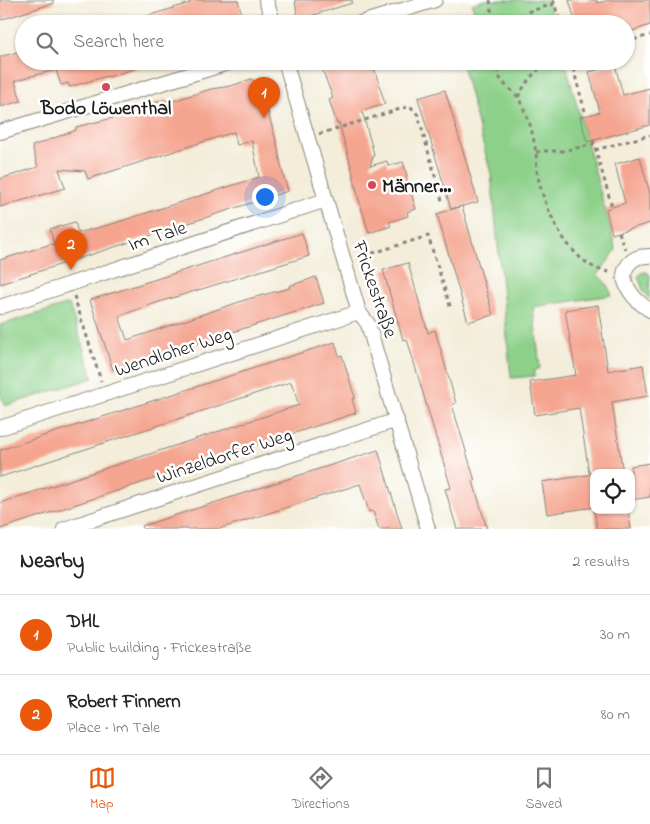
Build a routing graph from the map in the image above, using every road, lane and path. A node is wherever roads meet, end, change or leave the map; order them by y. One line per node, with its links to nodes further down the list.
1 (266, 0): 5 (street)
2 (435, 0): 6 (street)
3 (490, 0): 7 (path)
4 (554, 2): 8 (path); 9 (path)
5 (271, 15)
6 (387, 15)
7 (492, 15)
8 (523, 15)
9 (558, 15)
10 (650, 35): 11 (path)
11 (635, 39)
12 (206, 70): 19 (street)
13 (289, 70): 21 (street, Frickestraße)
14 (498, 70): 17 (path)
15 (538, 70): 17 (path)
16 (573, 70): 18 (path)
17 (518, 97): 23 (path)
18 (586, 116)
19 (0, 132)
20 (650, 135): 22 (path)
21 (308, 138): 24 (street, Frickestraße); 25 (path)
22 (596, 150): 23 (path); 26 (path)
23 (536, 152): 31 (path)
24 (326, 200): 30 (street, Frickestraße); 32 (street, Im Tale)
25 (443, 204)
26 (612, 207)
27 (619, 232): 28 (path)
28 (622, 242)
29 (650, 256): 31 (street)
30 (344, 262): 34 (path); 36 (street, Frickestraße)
31 (624, 273): 35 (street)
32 (70, 285): 33 (street, Im Tale); 37 (path)
33 (0, 307)
34 (451, 309)
35 (650, 310)
36 (359, 312): 37 (street, Wendloher Weg); 38 (street, Frickestraße)
37 (105, 393): 39 (street, Wendloher Weg)
38 (397, 420): 40 (street, Winzeldorfer Weg); 41 (street, Frickestraße)
39 (0, 428)
40 (64, 529)
41 (428, 529)

